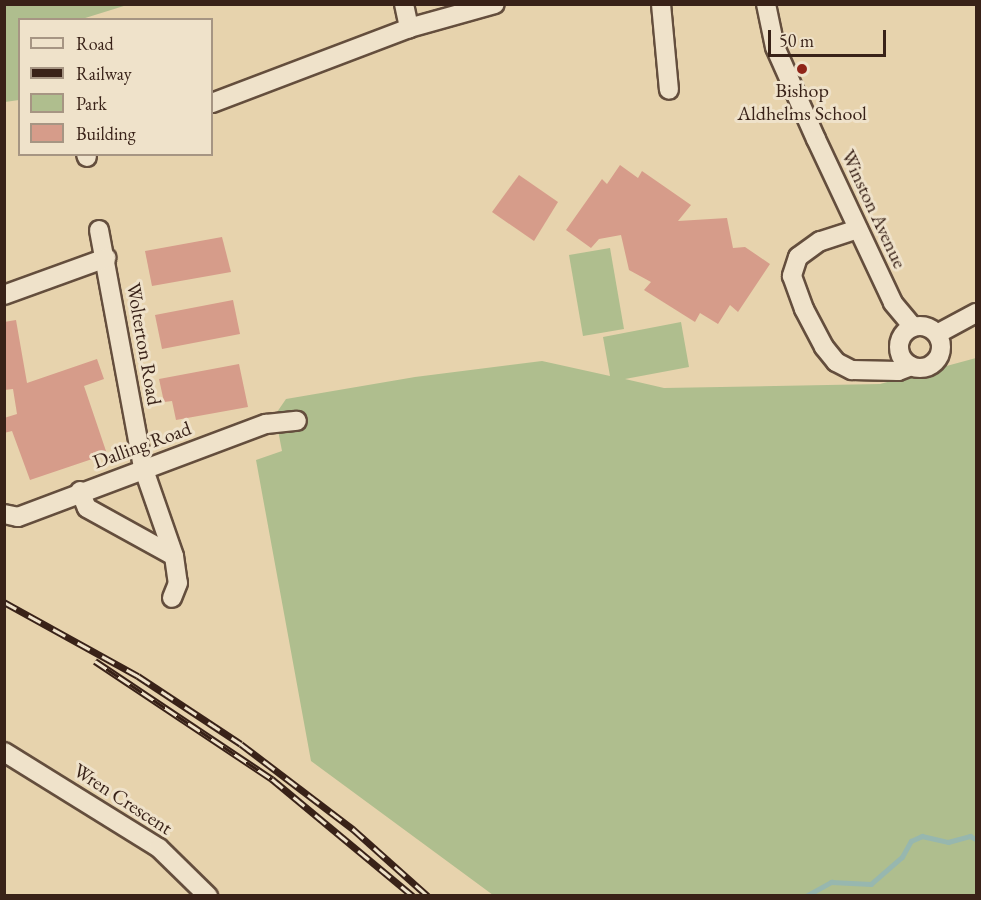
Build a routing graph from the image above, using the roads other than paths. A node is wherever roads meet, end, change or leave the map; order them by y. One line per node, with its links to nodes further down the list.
1 (404, 4): 5 (street)
2 (495, 4): 5 (street)
3 (661, 4): 6 (street)
4 (765, 4): 8 (street, Winston Avenue)
5 (408, 28): 7 (street)
6 (669, 90)
7 (213, 103)
8 (858, 229): 13 (street, Winston Avenue); 17 (street)
9 (99, 230): 10 (street, Wolterton Road)
10 (106, 258): 11 (street); 19 (street, Wolterton Road)
11 (4, 295)
12 (976, 313): 14 (street)
13 (913, 327): 14 (street); 15 (street)
14 (937, 334): 16 (street)
15 (899, 351): 16 (street); 17 (street)
16 (911, 366): 17 (street)
17 (885, 370)
18 (297, 421): 19 (street, Dalling Road)
19 (143, 467): 20 (street, Dalling Road); 22 (street, Wolterton Road)
20 (80, 491): 21 (street, Dalling Road); 22 (street)
21 (4, 514)
22 (174, 556): 23 (street, Wolterton Road)
23 (172, 598)
24 (4, 752): 25 (street, Wren Crescent)
25 (208, 896)

